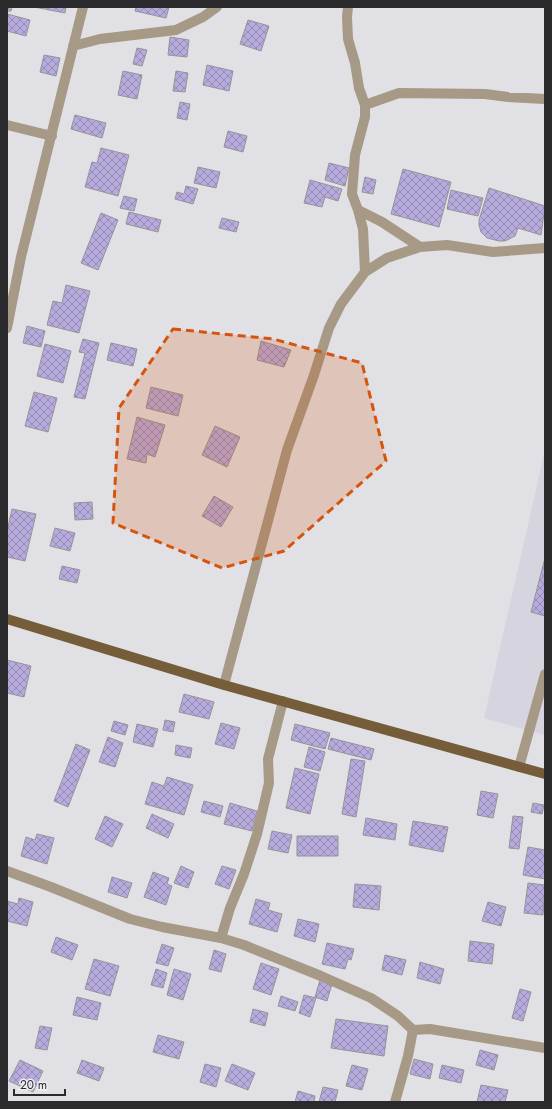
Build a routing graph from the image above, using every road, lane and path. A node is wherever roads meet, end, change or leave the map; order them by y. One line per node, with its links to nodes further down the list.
1 (82, 7): 4 (street)
2 (217, 7): 4 (street)
3 (348, 7): 6 (street)
4 (73, 46): 8 (street)
5 (545, 99): 6 (street)
6 (365, 105): 9 (street)
7 (7, 125): 8 (street)
8 (52, 136): 13 (street)
9 (358, 210): 10 (street); 12 (street)
10 (420, 247): 11 (street); 12 (street)
11 (545, 248)
12 (365, 272): 16 (street)
13 (7, 328)
14 (7, 619): 16 (main road)
15 (545, 674): 18 (street)
16 (224, 685): 17 (main road)
17 (284, 701): 18 (main road); 21 (street)
18 (519, 767): 19 (main road)
19 (545, 774)
20 (7, 871): 21 (street)
21 (221, 938): 22 (street)
22 (413, 1030): 23 (street); 24 (street)
23 (545, 1048)
24 (394, 1102)

